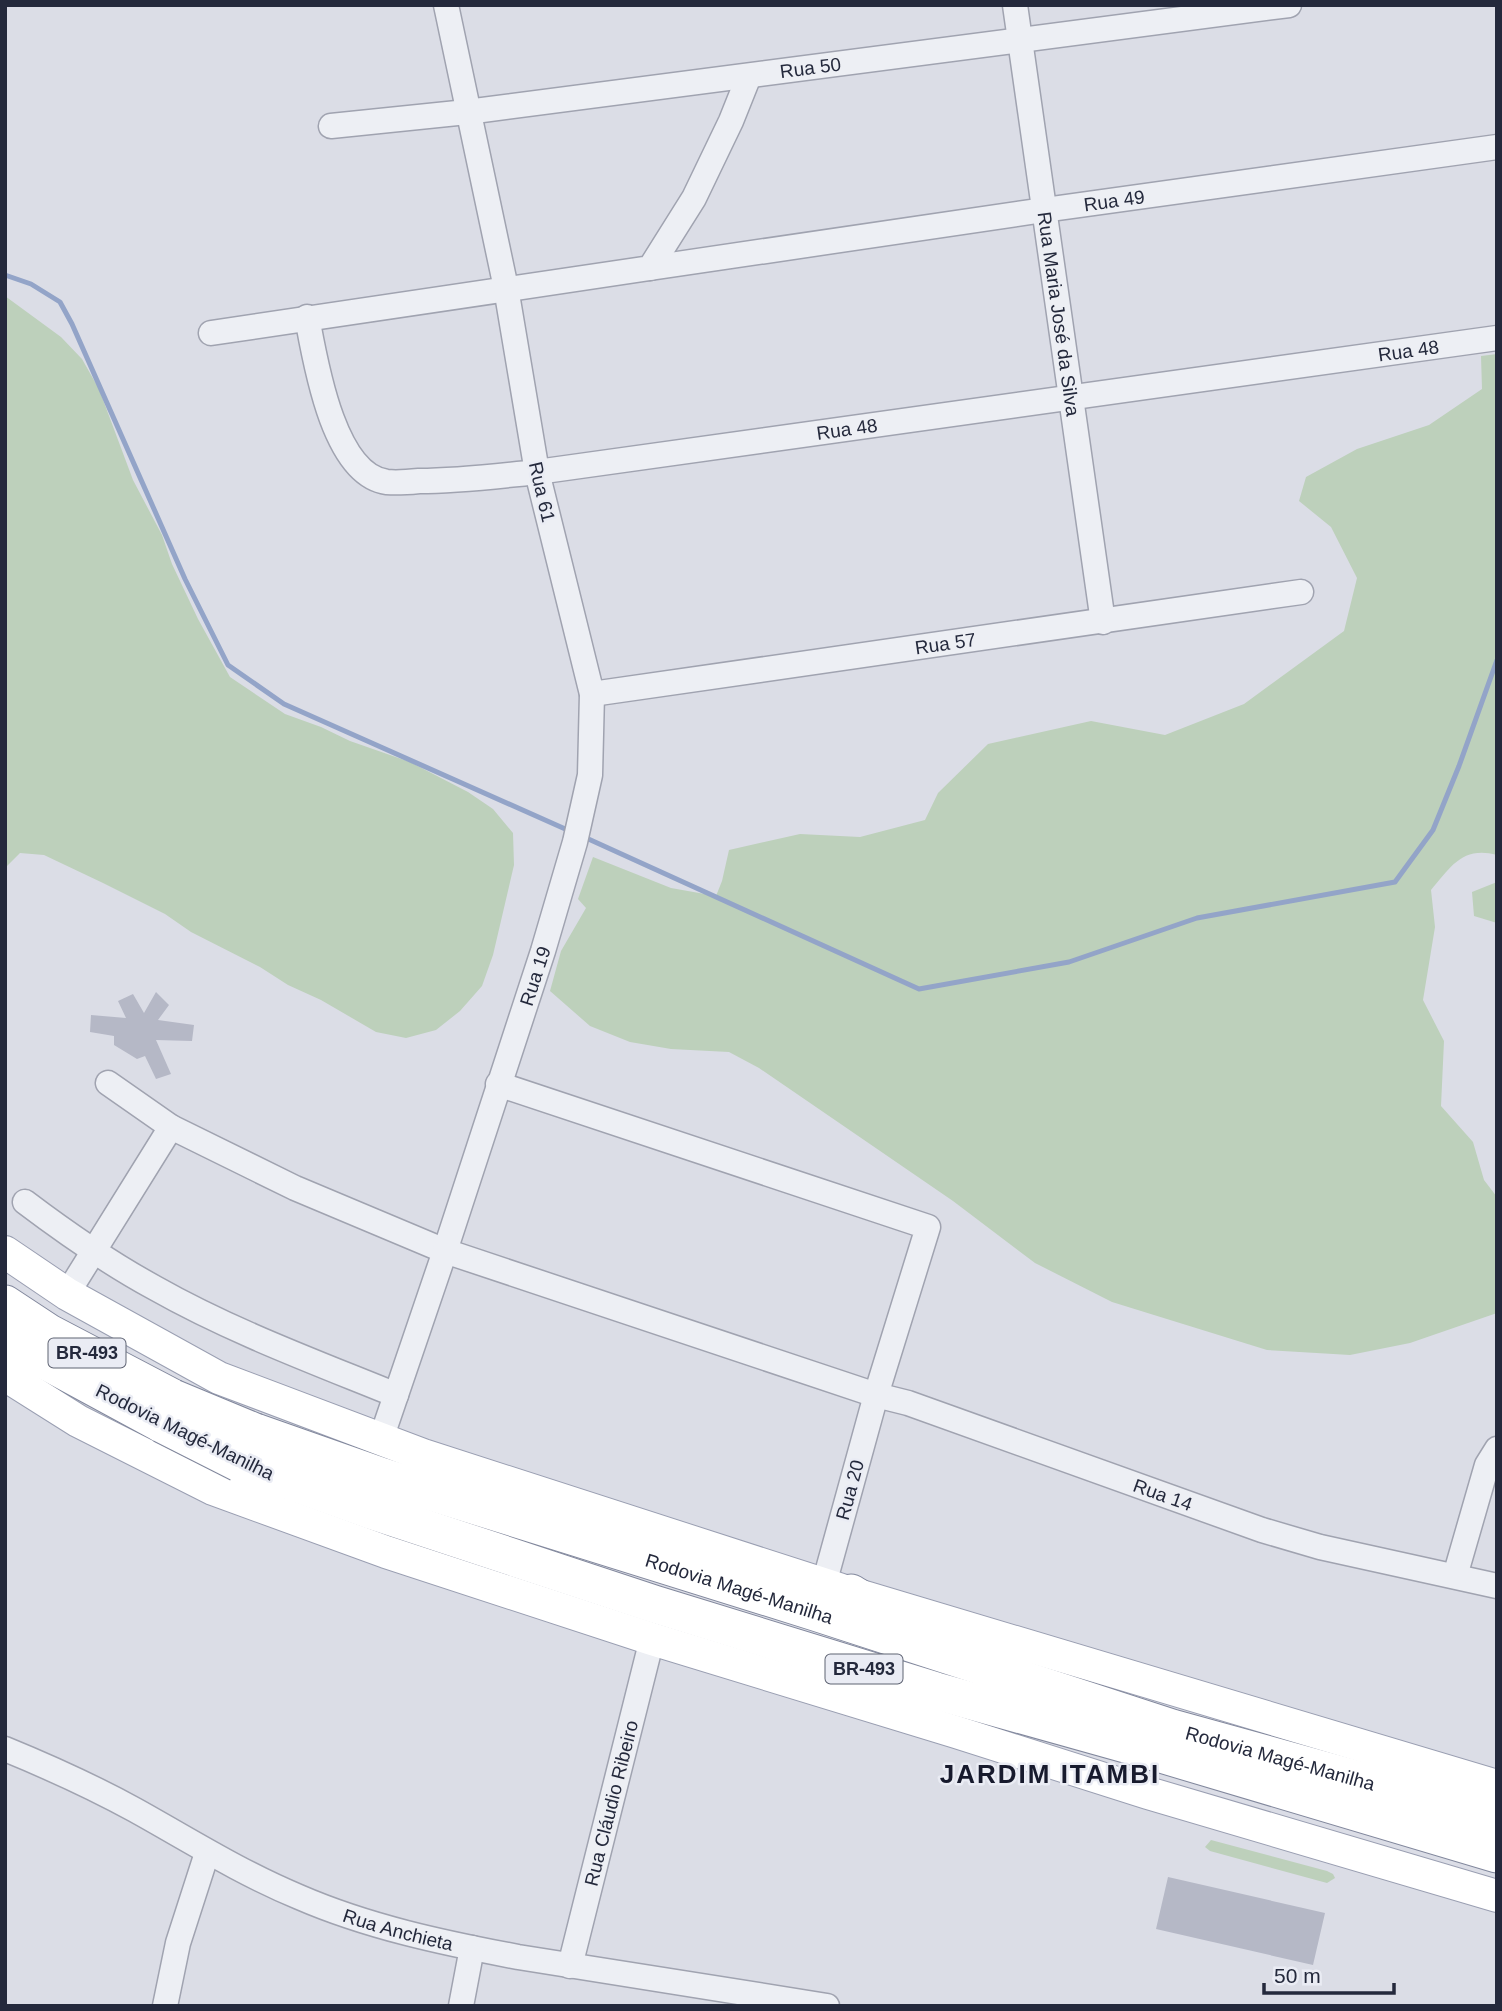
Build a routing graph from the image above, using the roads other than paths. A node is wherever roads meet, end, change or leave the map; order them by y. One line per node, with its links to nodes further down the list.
1 (446, 5): 6 (street, Rua 61)
2 (1014, 5): 4 (street, Rua Maria José da Silva)
3 (1290, 5): 4 (street, Rua 50)
4 (1020, 41): 5 (street, Rua 50); 9 (street, Rua Maria José da Silva)
5 (749, 76): 6 (street, Rua 50); 10 (street)
6 (467, 112): 7 (street, Rua 50); 11 (street, Rua 61)
7 (331, 126)
8 (1497, 147): 9 (street, Rua 49)
9 (1044, 210): 10 (street, Rua 49); 15 (street, Rua Maria José da Silva)
10 (650, 268): 11 (street)
11 (506, 288): 12 (street); 16 (street, Rua 61)
12 (307, 317): 13 (street); 16 (street, Rua 48)
13 (211, 333)
14 (1497, 338): 15 (street, Rua 48)
15 (1070, 396): 16 (street, Rua 48); 18 (street, Rua Maria José da Silva)
16 (537, 472): 19 (street, Rua 61)
17 (1301, 593): 18 (street, Rua 57)
18 (1103, 622): 19 (street, Rua 57)
19 (592, 694): 21 (street, Rua 19)
20 (108, 1083): 22 (street)
21 (498, 1084): 25 (street, Rua 19); 34 (street, Rua 20)
22 (171, 1127): 24 (street); 25 (street)
23 (25, 1202): 24 (street)
24 (93, 1250): 27 (street); 33 (street)
25 (445, 1251): 33 (street, Rua 19); 34 (street)
26 (5, 1252): 27 (main road)
27 (67, 1294): 30 (main road)
28 (5, 1304): 35 (highway, Rodovia Magé-Manilha / BR-493)
29 (5, 1339): 35 (highway, Rodovia Magé-Manilha / BR-493)
30 (219, 1378): 32 (main road); 39 (main road)
31 (9, 1384): 39 (main road, BR-493)
32 (256, 1393): 36 (main road); 40 (main road)
33 (396, 1395): 36 (street, Rua 19)
34 (876, 1395): 41 (street, Rua 14); 43 (street, Rua 20)
35 (167, 1411): 37 (highway, Rodovia Magé-Manilha / BR-493, bridge)
36 (381, 1439): 43 (main road)
37 (247, 1447): 45 (highway, Rodovia Magé-Manilha / BR-493); 50 (highway, Rodovia Magé-Manilha / BR-493)
38 (1497, 1449): 41 (street)
39 (178, 1472): 40 (main road, BR-493)
40 (214, 1489): 44 (main road, BR-493)
41 (1455, 1576): 42 (street, Rua 14)
42 (1497, 1586)
43 (837, 1589): 45 (highway); 47 (main road)
44 (652, 1639): 51 (main road, BR-493); 53 (street, Rua Cláudio Ribeiro)
45 (965, 1661): 48 (highway, Rodovia Magé-Manilha / BR-493)
46 (5, 1749): 49 (street, Rua Anchieta)
47 (1497, 1786)
48 (1497, 1821)
49 (207, 1853): 52 (street, Rua Anchieta); 54 (street)
50 (1497, 1854)
51 (1497, 1896)
52 (472, 1948): 53 (street, Rua Anchieta); 55 (street)
53 (570, 1966): 56 (street, Rua Anchieta)
54 (165, 2006)
55 (461, 2006)
56 (827, 2006)

